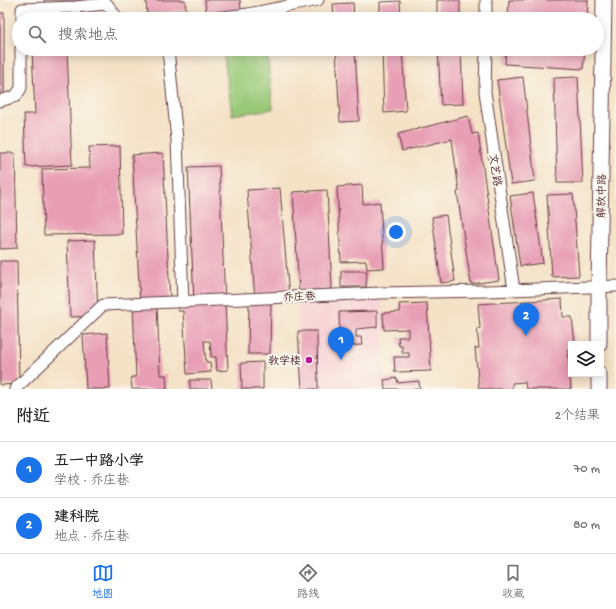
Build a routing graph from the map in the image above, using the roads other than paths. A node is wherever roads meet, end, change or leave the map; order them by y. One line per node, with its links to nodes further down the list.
1 (318, 0): 6 (street)
2 (486, 0): 7 (street)
3 (604, 0): 8 (main road, 解放中路)
4 (22, 12): 5 (street)
5 (113, 12)
6 (258, 12)
7 (486, 12)
8 (604, 12)
9 (21, 56): 13 (street)
10 (169, 56): 17 (street)
11 (486, 56): 16 (street, 文艺路)
12 (603, 56): 14 (main road, 解放中路)
13 (0, 101)
14 (599, 286): 15 (street, 乔庄巷); 16 (street, 乔庄巷); 18 (main road, 解放中路)
15 (616, 286)
16 (514, 290): 17 (street, 乔庄巷)
17 (183, 302): 20 (street, 乔庄巷)
18 (599, 341)
19 (599, 377): 21 (main road)
20 (15, 389)
21 (599, 389)

